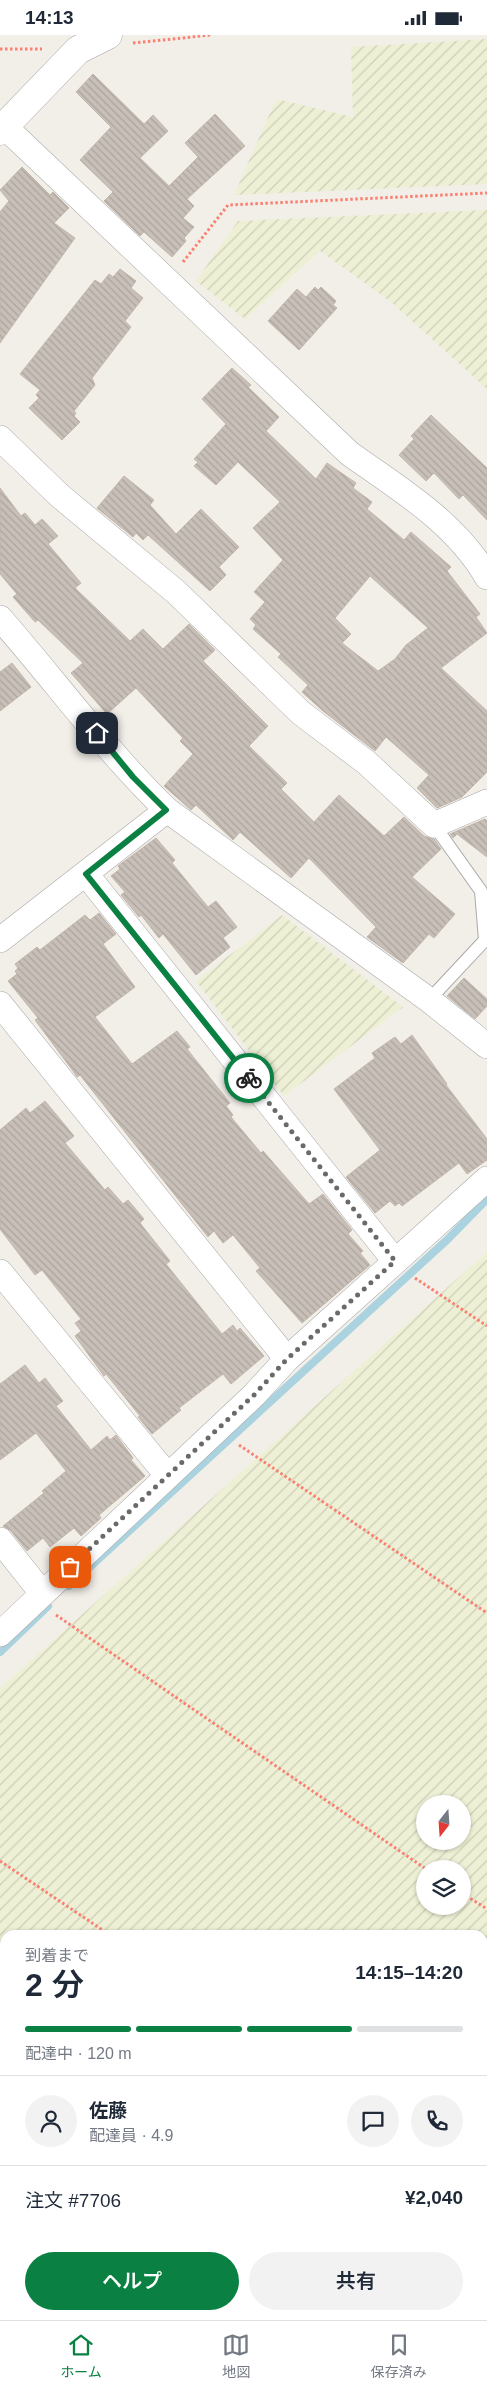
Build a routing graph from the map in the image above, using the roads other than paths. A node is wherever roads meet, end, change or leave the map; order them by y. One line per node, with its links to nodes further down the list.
1 (108, 35): 2 (street)
2 (3, 129): 4 (street)
3 (0, 438): 8 (street)
4 (487, 577)
5 (0, 618): 7 (street)
6 (487, 802): 8 (street)
7 (166, 810): 9 (street); 11 (street)
8 (434, 825): 11 (lane)
9 (86, 874): 10 (street); 15 (street)
10 (0, 941)
11 (429, 1000): 13 (street)
12 (0, 1004): 17 (street)
13 (487, 1046)
14 (487, 1179): 15 (street)
15 (394, 1262): 17 (street)
16 (0, 1272): 18 (street)
17 (287, 1359): 18 (street)
18 (167, 1475): 20 (street)
19 (0, 1540): 20 (street)
20 (42, 1593): 21 (street)
21 (0, 1634)

